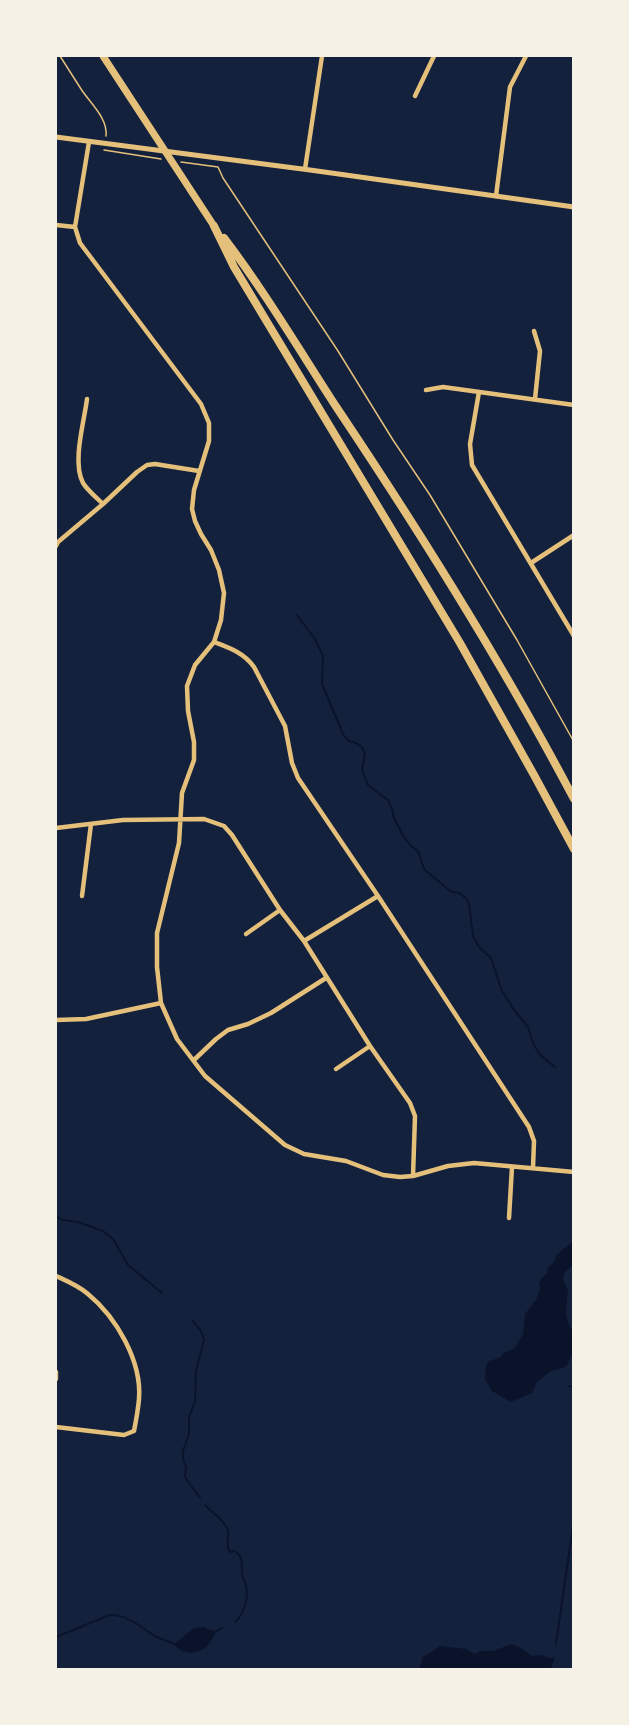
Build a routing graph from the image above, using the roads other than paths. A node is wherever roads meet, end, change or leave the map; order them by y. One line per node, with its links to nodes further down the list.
1 (103, 56): 12 (main road)
2 (322, 56): 8 (street)
3 (434, 56): 5 (street)
4 (526, 56): 9 (street)
5 (415, 96)
6 (56, 137): 7 (street)
7 (89, 142): 8 (street); 13 (street)
8 (305, 169): 9 (street)
9 (496, 196): 10 (street)
10 (573, 207)
11 (56, 225): 13 (street)
12 (214, 226): 27 (highway); 31 (highway)
13 (75, 227): 20 (street)
14 (534, 331): 18 (street)
15 (426, 390): 16 (street)
16 (479, 392): 18 (street); 24 (street)
17 (87, 399): 21 (street)
18 (535, 399): 19 (street)
19 (573, 405)
20 (199, 471): 21 (street); 26 (street)
21 (103, 504): 23 (street)
22 (573, 535): 24 (street)
23 (56, 546)
24 (531, 563): 25 (street)
25 (573, 636)
26 (214, 642): 28 (street); 33 (street)
27 (573, 800)
28 (182, 818): 29 (street); 34 (street); 38 (street)
29 (90, 824): 30 (street); 32 (street)
30 (56, 828)
31 (573, 849)
32 (82, 896)
33 (378, 896): 36 (street); 44 (street)
34 (280, 910): 35 (street); 36 (street)
35 (246, 934)
36 (303, 941): 37 (street)
37 (326, 978): 40 (street); 41 (street)
38 (161, 1003): 39 (street); 41 (street)
39 (56, 1020)
40 (370, 1046): 42 (street); 46 (street)
41 (194, 1060): 46 (street)
42 (336, 1069)
43 (512, 1167): 44 (street); 46 (street); 47 (street)
44 (532, 1168): 45 (street)
45 (573, 1172)
46 (413, 1176)
47 (509, 1218)
48 (56, 1275): 51 (street)
49 (56, 1372): 50 (street)
50 (56, 1378)
51 (56, 1427)

